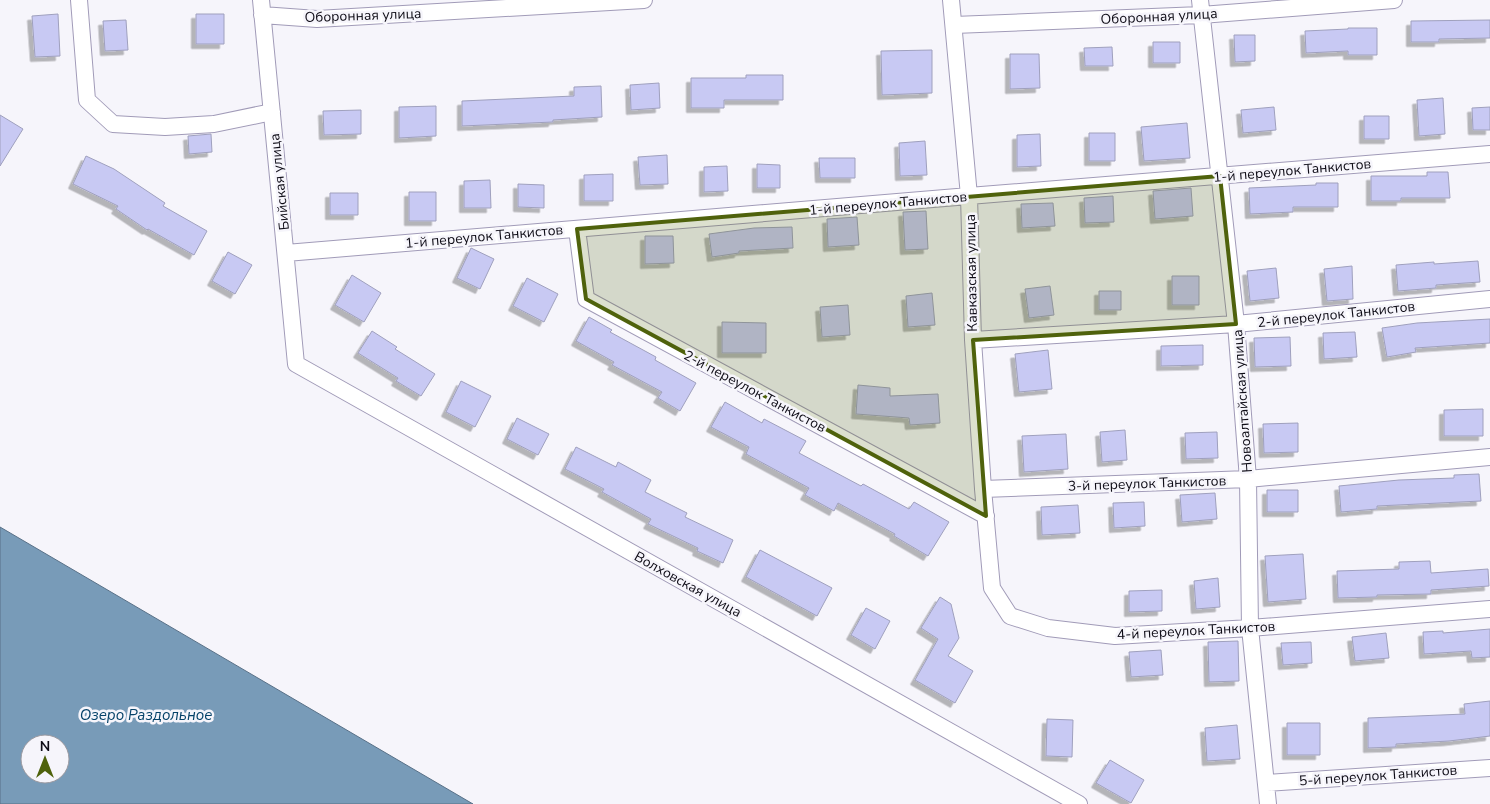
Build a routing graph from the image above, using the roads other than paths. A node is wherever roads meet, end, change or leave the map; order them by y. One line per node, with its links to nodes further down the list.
1 (79, 0): 8 (street)
2 (644, 0): 5 (street, Оборонная улица)
3 (951, 0): 7 (street, Кавказская улица)
4 (1394, 0): 6 (street, Оборонная улица)
5 (262, 7): 8 (street, Бийская улица)
6 (1201, 7): 7 (street, Оборонная улица); 10 (street, Новоалтайская улица)
7 (954, 25): 11 (street, Кавказская улица)
8 (272, 112): 13 (street, Бийская улица)
9 (1490, 154): 10 (street, 1-й переулок Танкистов)
10 (1220, 176): 11 (street, 1-й переулок Танкистов); 15 (street, Новоалтайская улица)
11 (969, 196): 12 (street, 1-й переулок Танкистов); 16 (street, Кавказская улица)
12 (576, 229): 13 (street, 1-й переулок Танкистов); 21 (street, 2-й переулок Танкистов)
13 (286, 253): 17 (street, Бийская улица)
14 (1490, 299): 15 (street, 2-й переулок Танкистов)
15 (1236, 324): 16 (street, 2-й переулок Танкистов); 19 (street, Новоалтайская улица)
16 (973, 340): 20 (street, Кавказская улица)
17 (296, 364): 26 (street, Волховская улица)
18 (1490, 457): 19 (street, 3-й переулок Танкистов)
19 (1248, 479): 20 (street, 3-й переулок Танкистов); 23 (street, Новоалтайская улица)
20 (983, 489): 21 (street, Кавказская улица)
21 (986, 516): 23 (street, 4-й переулок Танкистов)
22 (1490, 609): 23 (street, 4-й переулок Танкистов)
23 (1250, 628): 25 (street, Новоалтайская улица)
24 (1490, 768): 25 (street, 5-й переулок Танкистов)
25 (1267, 783): 27 (street, Новоалтайская улица)
26 (1079, 804)
27 (1268, 804)

